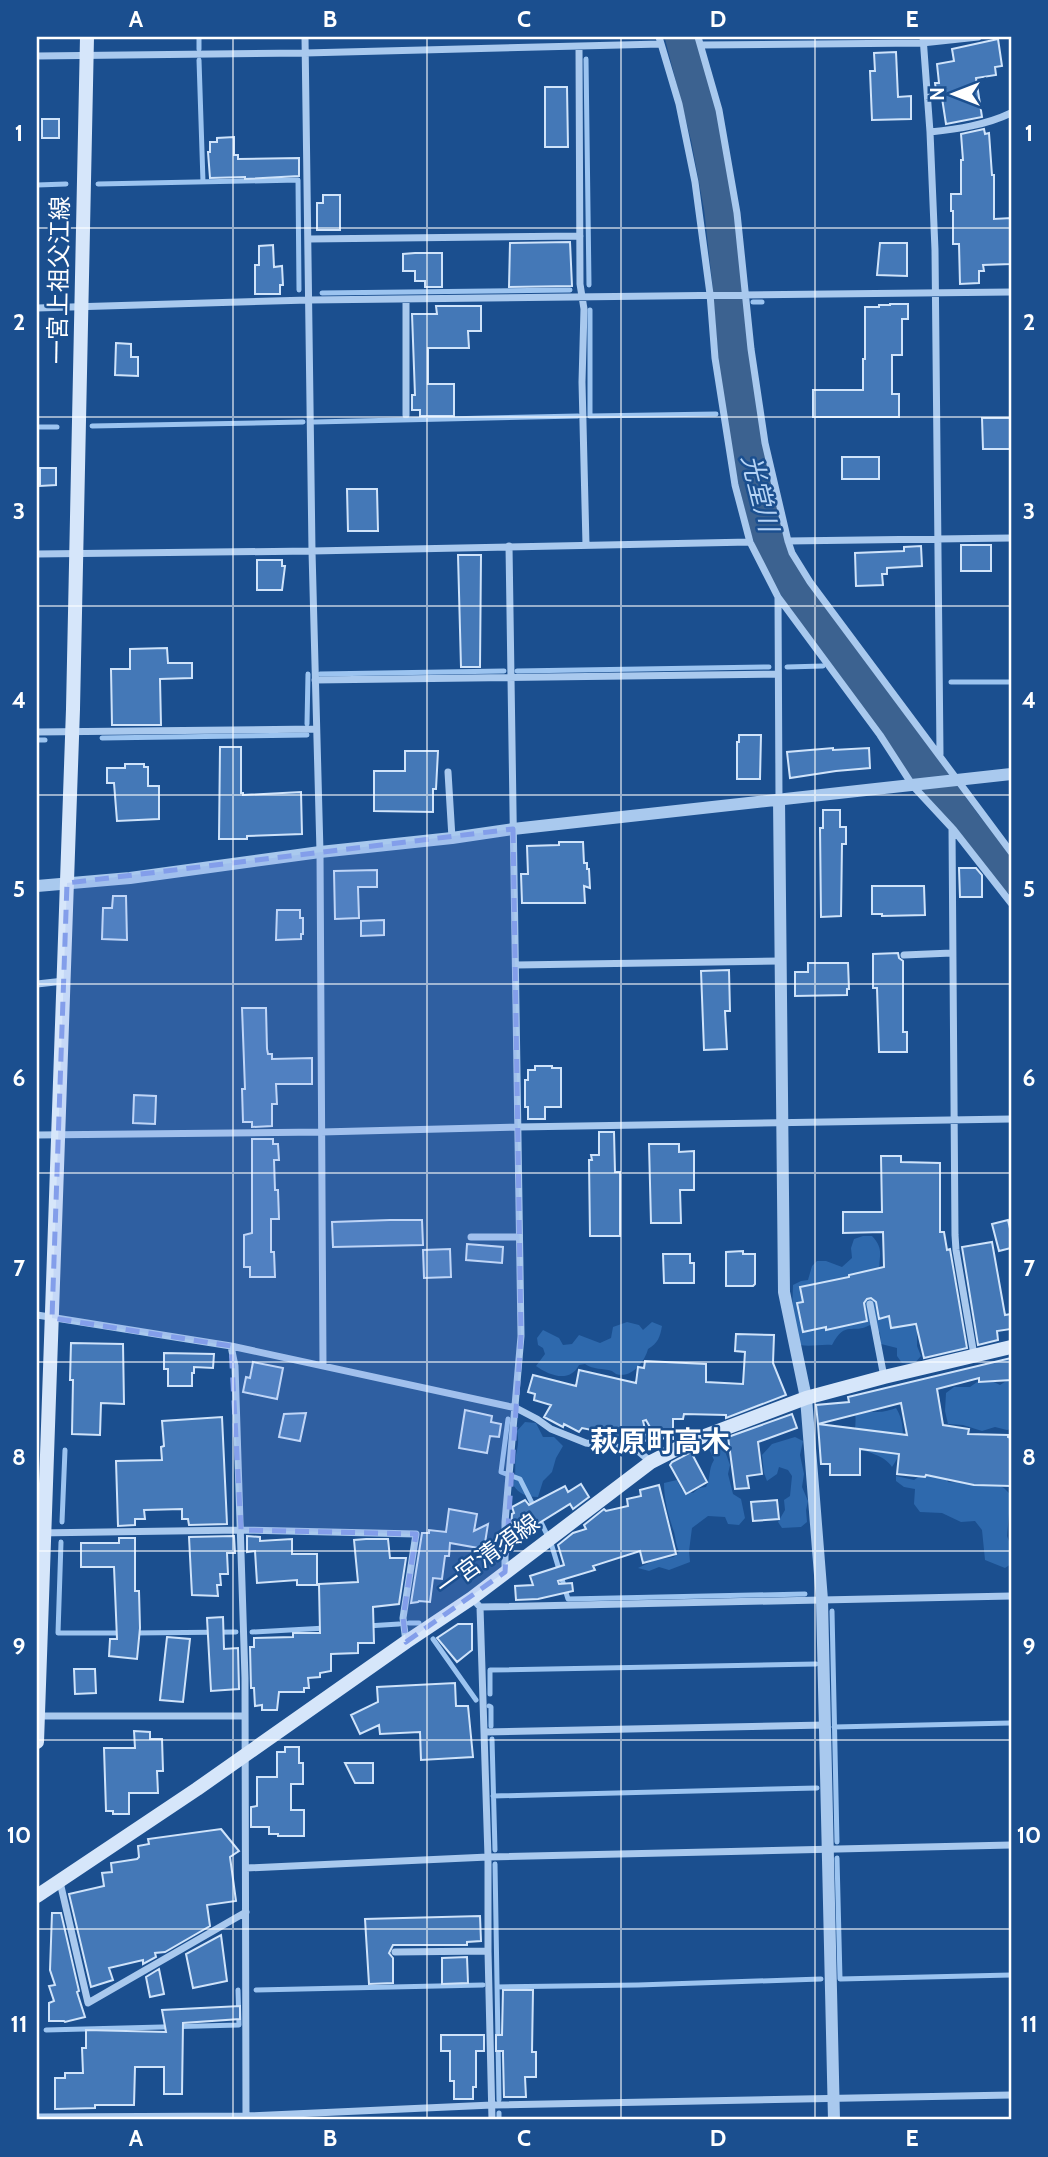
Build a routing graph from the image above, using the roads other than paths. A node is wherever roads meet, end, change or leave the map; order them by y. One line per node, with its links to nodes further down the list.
1 (88, 37): 11 (main road, 一宮上祖父江線)
2 (305, 37): 9 (street)
3 (698, 37): 7 (street)
4 (978, 37): 5 (street)
5 (923, 40): 7 (street); 13 (street)
6 (660, 41): 8 (street); 18 (street)
7 (701, 45): 19 (street)
8 (579, 47): 9 (street); 14 (street)
9 (305, 53): 11 (street); 15 (street)
10 (37, 56): 11 (street)
11 (87, 56): 23 (main road, 一宮上祖父江線)
12 (1011, 113): 13 (street)
13 (930, 132): 17 (street)
14 (580, 236): 15 (street); 20 (street)
15 (309, 239): 21 (street)
16 (1011, 292): 17 (street)
17 (935, 293): 19 (street); 26 (street)
18 (712, 295): 19 (street); 20 (street); 29 (street)
19 (745, 295): 28 (street)
20 (583, 297): 22 (street); 30 (street)
21 (309, 300): 22 (street); 23 (street); 32 (street)
22 (406, 300): 25 (street)
23 (82, 307): 24 (street); 33 (main road, 一宮上祖父江線)
24 (37, 308)
25 (406, 415)
26 (938, 538): 27 (street); 28 (street); 42 (street)
27 (1011, 538)
28 (788, 541): 42 (street)
29 (750, 542): 30 (street); 35 (street)
30 (586, 545): 31 (street)
31 (509, 546): 32 (street); 37 (street)
32 (312, 551): 33 (street); 38 (street)
33 (76, 553): 34 (street); 41 (main road, 一宮上祖父江線)
34 (37, 554)
35 (778, 597): 36 (street); 46 (street)
36 (778, 674): 37 (street); 47 (street)
37 (511, 677): 38 (street); 49 (street)
38 (315, 680): 39 (street)
39 (316, 729): 41 (street); 51 (street)
40 (37, 732): 41 (street)
41 (72, 732): 53 (main road, 一宮上祖父江線)
42 (940, 754): 45 (street)
43 (448, 772): 50 (street)
44 (1011, 774): 45 (street)
45 (955, 780): 46 (street); 52 (street)
46 (916, 785): 47 (street); 48 (street)
47 (779, 799): 49 (street); 58 (street)
48 (952, 828): 55 (street); 56 (street)
49 (513, 829): 50 (street); 59 (street)
50 (452, 838): 51 (street)
51 (320, 852): 53 (street); 66 (street)
52 (1011, 852)
53 (67, 883): 54 (street); 60 (main road, 一宮上祖父江線)
54 (37, 886)
55 (1011, 903)
56 (952, 953): 57 (street); 63 (street)
57 (904, 955)
58 (780, 961): 59 (street); 64 (street)
59 (516, 965): 65 (street)
60 (64, 981): 61 (street); 67 (main road, 一宮上祖父江線)
61 (37, 984)
62 (1011, 1119): 63 (street)
63 (955, 1120): 64 (street); 76 (street)
64 (784, 1122): 65 (street); 79 (street)
65 (518, 1127): 66 (street); 70 (street)
66 (321, 1132): 67 (street); 77 (street)
67 (58, 1134): 68 (street); 73 (main road, 一宮上祖父江線)
68 (37, 1135)
69 (471, 1237): 70 (street)
70 (519, 1237): 80 (street)
71 (870, 1304): 78 (street)
72 (37, 1315): 73 (street)
73 (52, 1318): 74 (street); 83 (main road, 一宮上祖父江線)
74 (231, 1346): 77 (street); 82 (street)
75 (1011, 1348): 76 (main road, 一宮清須線)
76 (975, 1356): 78 (main road, 一宮清須線)
77 (323, 1365): 80 (street)
78 (884, 1377): 79 (main road, 一宮清須線)
79 (806, 1398): 81 (main road, 一宮清須線); 86 (street)
80 (516, 1408): 81 (street); 84 (street)
81 (651, 1462): 84 (main road, 一宮清須線)
82 (241, 1530): 83 (street); 88 (street); 90 (street)
83 (41, 1533): 89 (main road, 一宮上祖父江線)
84 (505, 1572): 87 (main road, 一宮清須線)
85 (1011, 1596): 86 (street)
86 (822, 1600): 87 (street); 91 (street)
87 (476, 1603): 88 (main road, 一宮清須線); 92 (street)
88 (405, 1642): 94 (main road, 一宮清須線)
89 (37, 1716): 90 (street); 93 (main road, 一宮上祖父江線)
90 (245, 1716): 94 (street)
91 (826, 1725): 92 (street); 96 (street)
92 (485, 1732): 97 (street)
93 (37, 1742)
94 (245, 1755): 98 (street); 99 (main road, 一宮清須線)
95 (1011, 1845): 96 (street)
96 (828, 1849): 97 (street); 105 (street)
97 (488, 1857): 98 (street); 102 (street)
98 (246, 1868): 101 (street)
99 (60, 1881): 100 (main road, 一宮清須線); 101 (street)
100 (37, 1896)
101 (246, 1912): 108 (street)
102 (488, 1951): 103 (street); 106 (street)
103 (395, 1952)
104 (1011, 2095): 105 (street)
105 (834, 2100): 106 (street); 110 (street)
106 (492, 2105): 108 (street); 109 (street)
107 (37, 2117): 108 (street)
108 (246, 2118)
109 (492, 2120)
110 (834, 2120)

